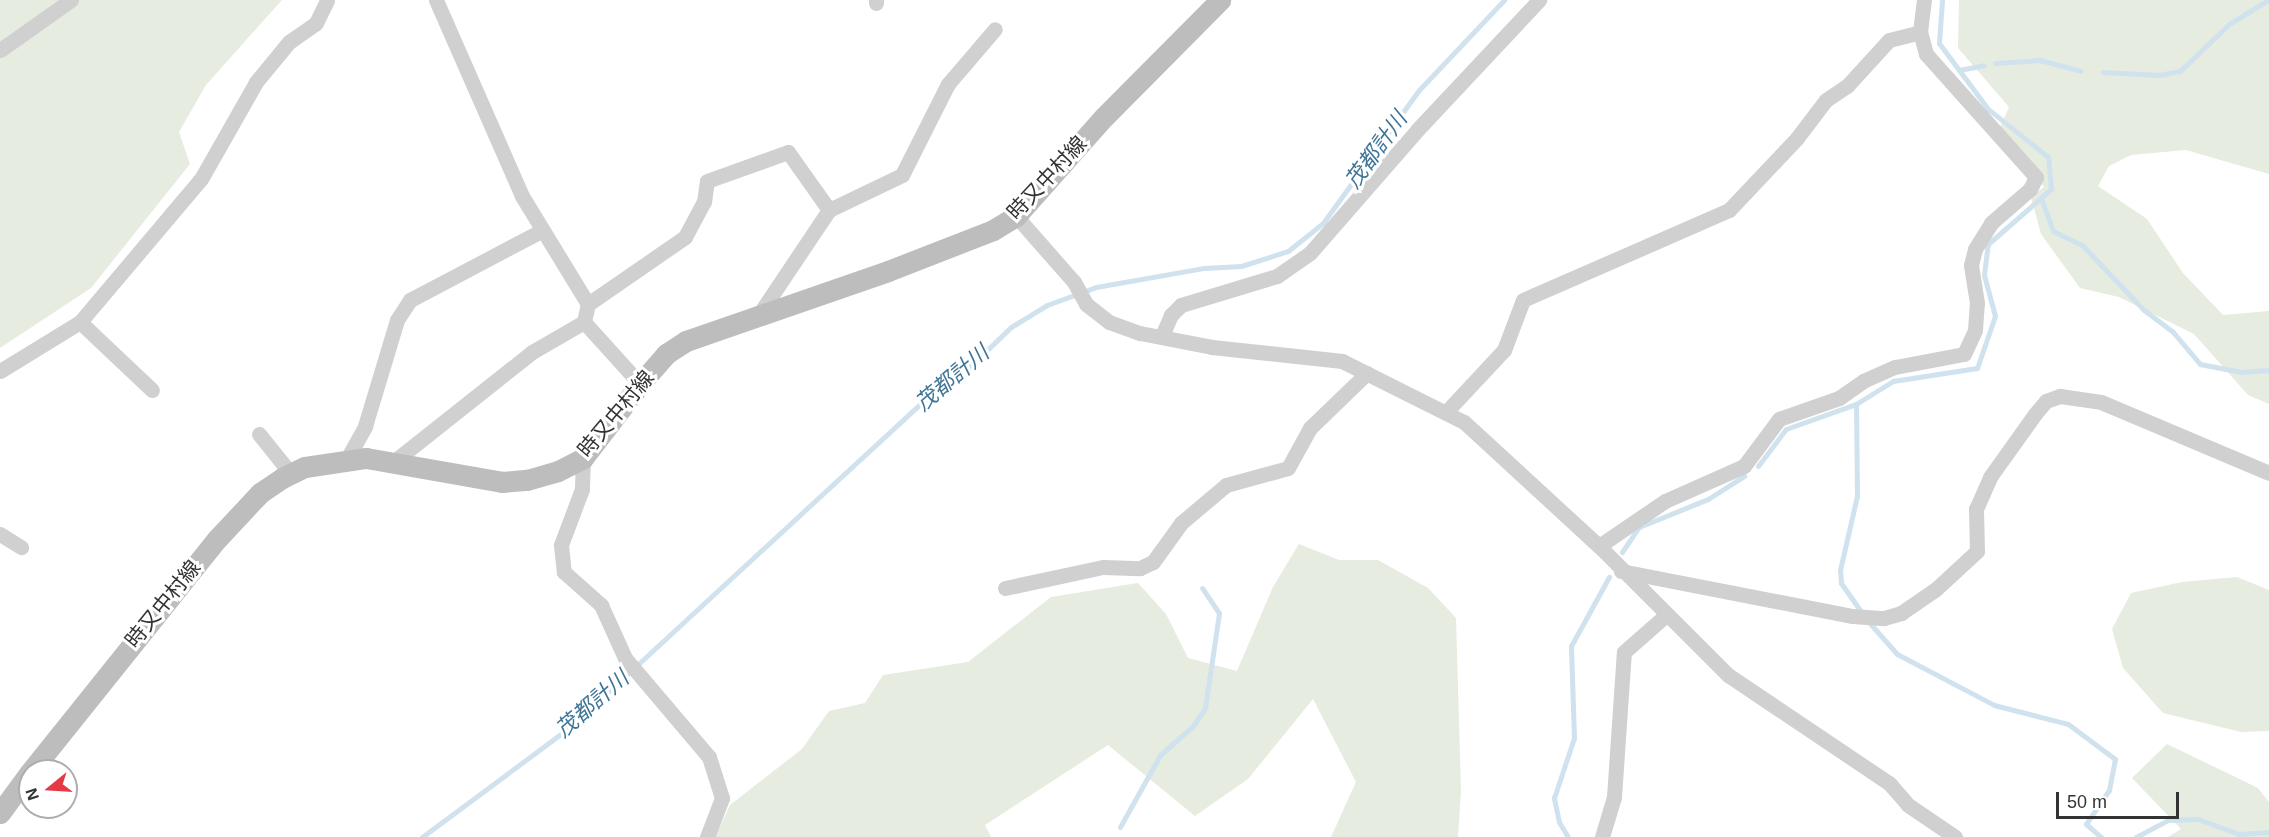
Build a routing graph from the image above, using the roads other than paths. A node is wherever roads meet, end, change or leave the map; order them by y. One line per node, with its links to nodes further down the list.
1 (71, 0): 9 (street)
2 (327, 0): 15 (street)
3 (436, 0): 12 (street)
4 (1220, 0): 11 (main road, 時又中村線)
5 (1539, 0): 17 (street)
6 (1924, 0): 8 (street)
7 (995, 29): 10 (street)
8 (1920, 32): 22 (street); 30 (street)
9 (0, 50)
10 (829, 210): 13 (street); 14 (street)
11 (1016, 216): 14 (main road, 時又中村線); 17 (street)
12 (543, 230): 13 (street); 25 (street)
13 (588, 304): 16 (street)
14 (760, 314): 20 (main road, 時又中村線)
15 (80, 322): 18 (street); 21 (street)
16 (584, 322): 20 (street); 26 (street)
17 (1162, 336): 19 (street)
18 (0, 371)
19 (1368, 373): 22 (street); 33 (street)
20 (639, 384): 24 (main road, 時又中村線)
21 (152, 390)
22 (1446, 412): 30 (street)
23 (259, 434): 28 (street)
24 (583, 458): 26 (main road, 時又中村線); 38 (street)
25 (347, 459): 26 (main road, 時又中村線); 28 (main road, 時又中村線)
26 (392, 463)
27 (2269, 473): 32 (street)
28 (291, 474): 35 (main road, 時又中村線)
29 (0, 534): 31 (street)
30 (1599, 546): 32 (street)
31 (21, 547)
32 (1621, 571): 34 (street)
33 (1005, 588)
34 (1665, 616): 39 (street); 40 (street)
35 (41, 759)
36 (18, 789): 37 (main road, 時又中村線)
37 (0, 813)
38 (707, 837)
39 (1602, 837)
40 (1955, 837)

